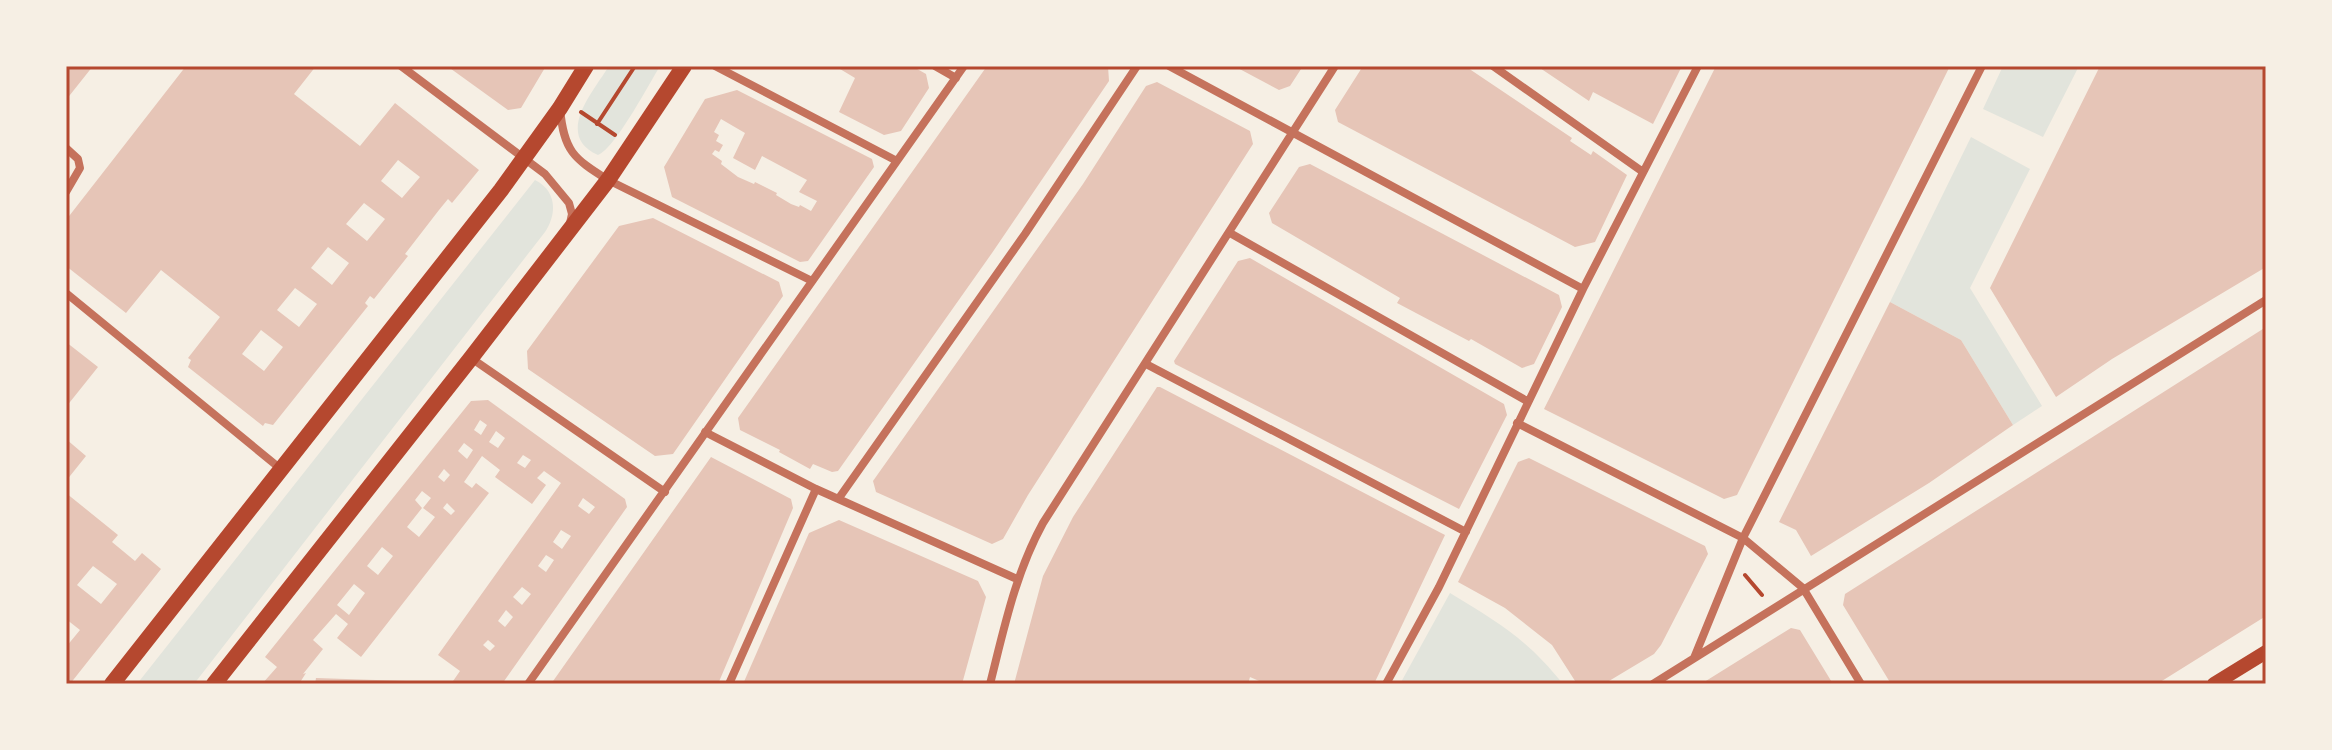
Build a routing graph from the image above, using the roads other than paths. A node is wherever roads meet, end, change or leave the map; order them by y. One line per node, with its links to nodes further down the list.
1 (401, 66): 17 (street)
2 (586, 66): 14 (main road)
3 (684, 66): 20 (main road)
4 (715, 66): 18 (street)
5 (935, 66): 13 (street)
6 (964, 66): 13 (street)
7 (1169, 66): 15 (street)
8 (1335, 66): 15 (street)
9 (1493, 66): 19 (street)
10 (1698, 66): 19 (street)
11 (1982, 66): 38 (street)
12 (1135, 67): 36 (street)
13 (956, 78): 18 (street)
14 (560, 108): 17 (main road); 20 (street)
15 (1292, 134): 23 (street); 25 (street)
16 (66, 148): 21 (street)
17 (525, 157): 22 (street); 33 (main road)
18 (895, 160): 24 (street)
19 (1643, 172): 25 (street)
20 (608, 180): 22 (main road); 24 (street)
21 (66, 192)
22 (568, 232): 28 (main road)
23 (1230, 233): 29 (street); 30 (street)
24 (810, 280): 32 (street)
25 (1583, 289): 30 (street)
26 (66, 293): 33 (street)
27 (2266, 300): 40 (street)
28 (471, 358): 35 (street); 44 (main road)
29 (1146, 364): 37 (street); 39 (street)
30 (1527, 401): 31 (street)
31 (1517, 423): 37 (street); 38 (street)
32 (705, 432): 34 (street); 35 (street)
33 (282, 471): 43 (main road)
34 (816, 489): 36 (street); 46 (street)
35 (665, 492): 45 (street)
36 (839, 498): 39 (street)
37 (1466, 532): 48 (street)
38 (1743, 538): 40 (street); 42 (street)
39 (1017, 579): 47 (street)
40 (1803, 588): 42 (street); 50 (street)
41 (2266, 652): 51 (main road)
42 (1693, 658): 49 (street)
43 (112, 684)
44 (214, 684)
45 (528, 684)
46 (729, 684)
47 (990, 684)
48 (1386, 684)
49 (1653, 684)
50 (1861, 684)
51 (2214, 684)

